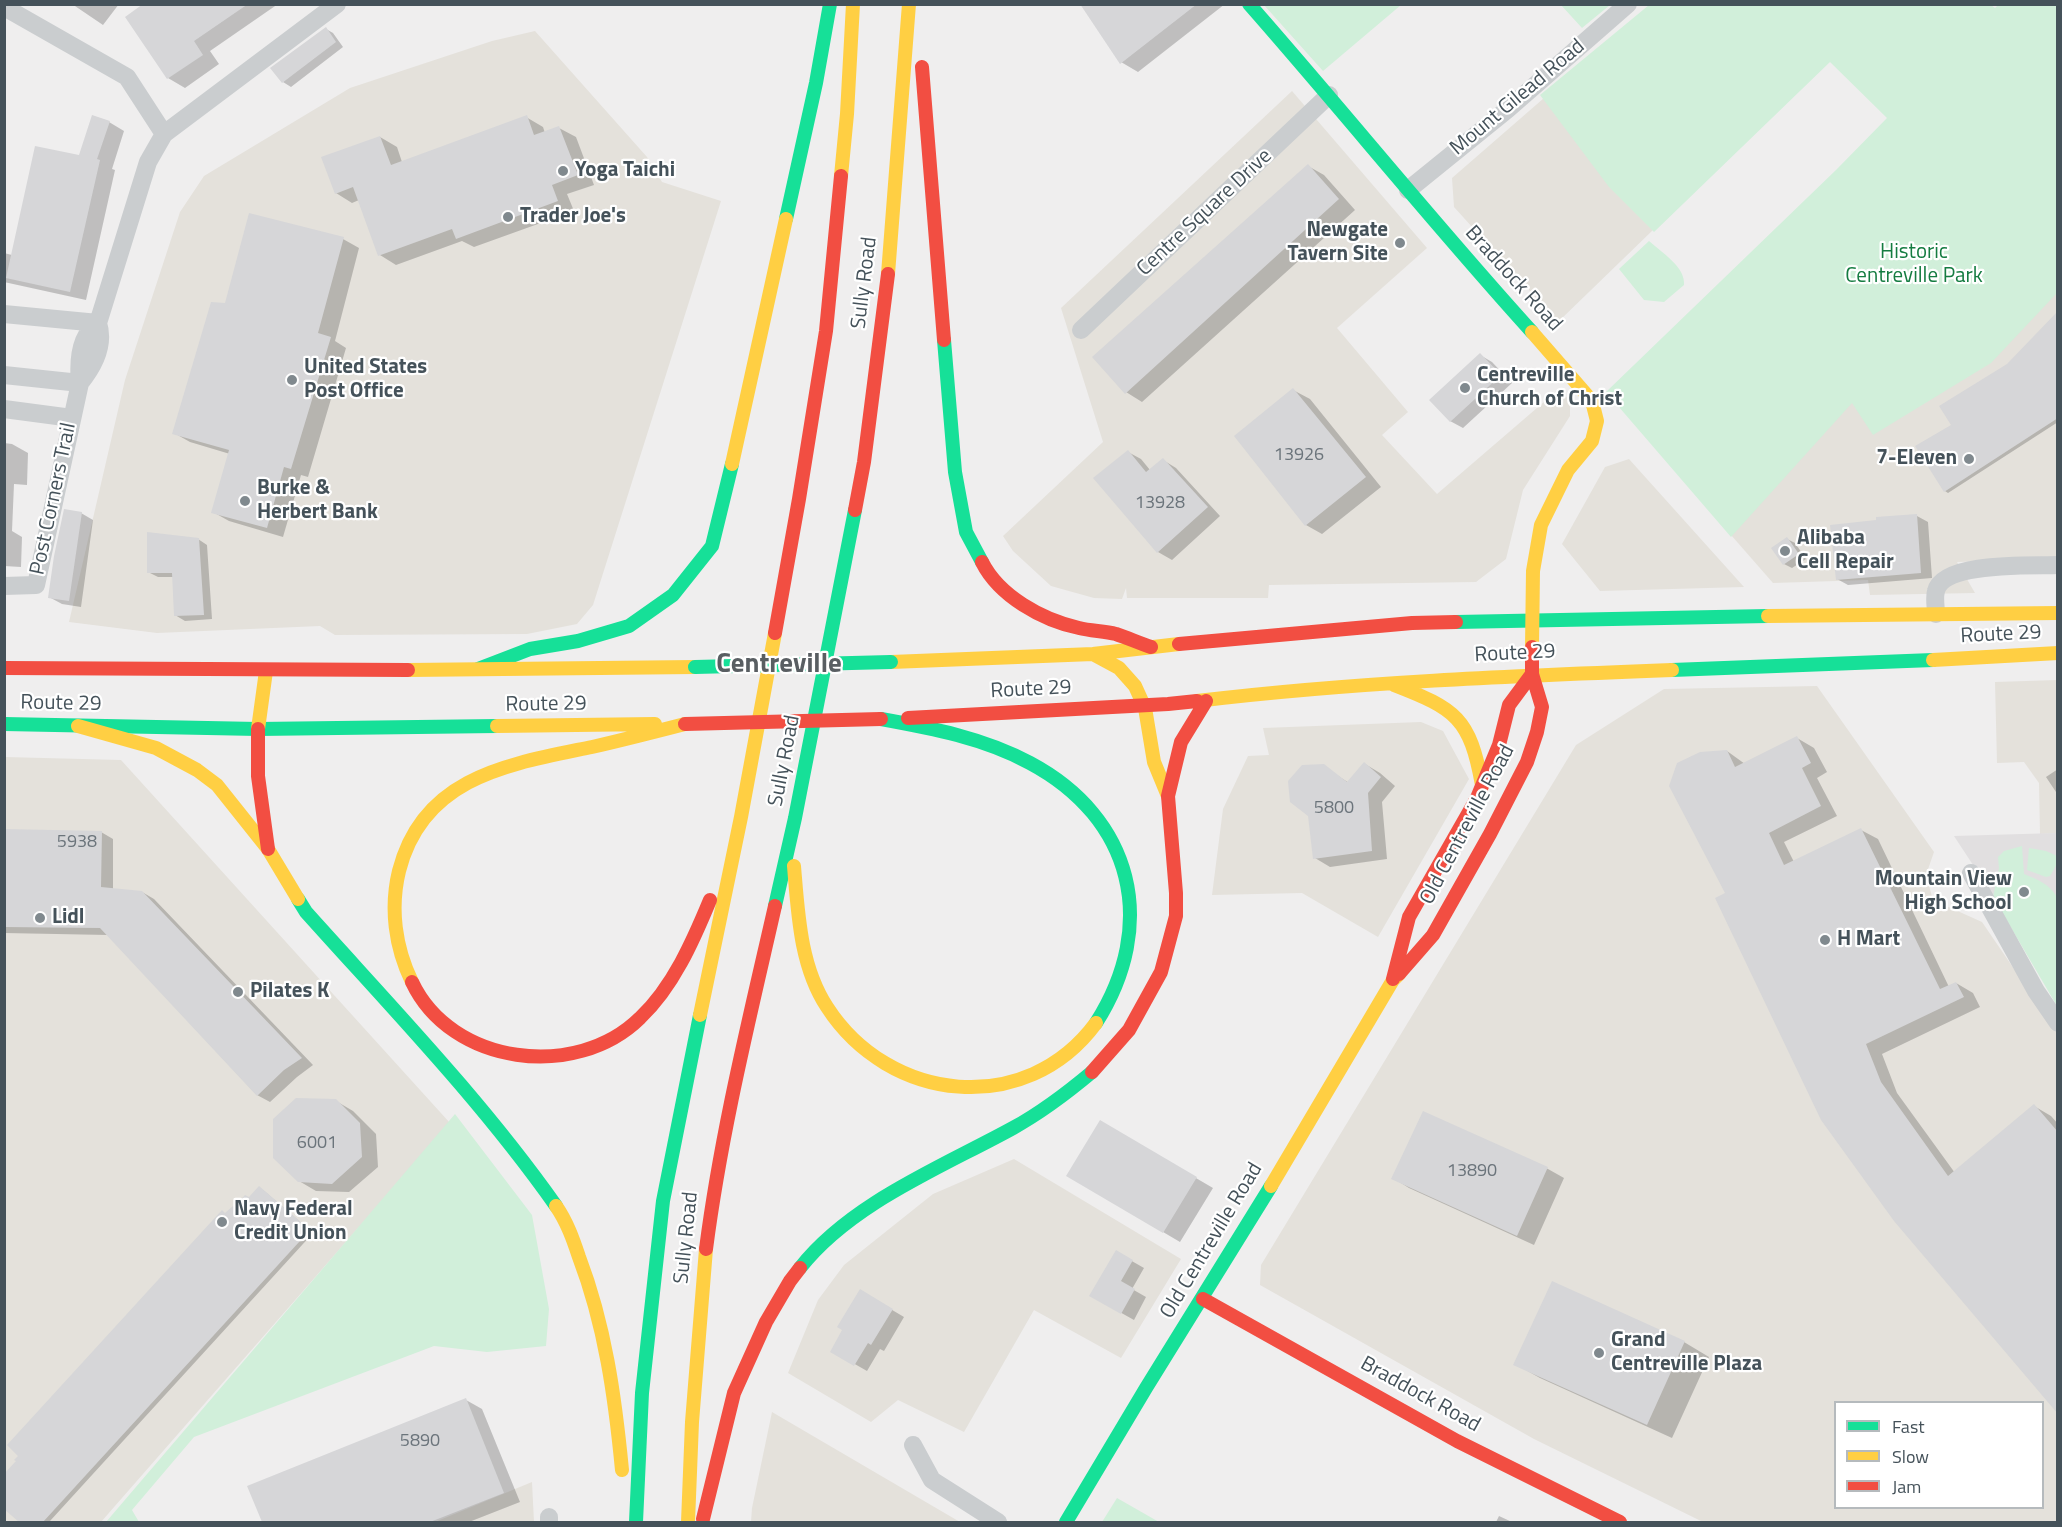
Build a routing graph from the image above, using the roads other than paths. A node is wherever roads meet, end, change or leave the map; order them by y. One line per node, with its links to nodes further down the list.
1 (337, 4): 10 (street, Post Corners Trail)
2 (830, 4): 28 (main road)
3 (853, 4): 41 (main road, Sully Road)
4 (909, 4): 42 (main road, Sully Road)
5 (918, 4): 24 (main road)
6 (1249, 4): 9 (main road, Braddock Road)
7 (1628, 4): 11 (street, Mount Gilead Road)
8 (4, 7): 10 (street)
9 (1329, 95): 11 (main road, Braddock Road); 14 (street, Centre Square Drive)
10 (164, 134): 13 (street, Post Corners Trail)
11 (1408, 190): 23 (main road, Braddock Road)
12 (4, 315): 13 (street)
13 (98, 323): 16 (street, Post Corners Trail)
14 (1081, 330)
15 (4, 375): 16 (street)
16 (80, 383): 18 (street, Post Corners Trail)
17 (4, 409): 18 (street)
18 (72, 418): 20 (street, Post Corners Trail)
19 (2058, 565): 22 (street)
20 (4, 586)
21 (2058, 613): 22 (main road, Route 29)
22 (1936, 614): 23 (main road, Route 29)
23 (1532, 621): 24 (main road, Route 29); 30 (main road, Old Centreville Road)
24 (1150, 647): 26 (main road, Route 29)
25 (2058, 653): 30 (main road, Route 29)
26 (1092, 654): 28 (main road, Route 29, bridge); 33 (main road)
27 (4, 668): 29 (main road, Route 29)
28 (478, 669): 29 (main road, Route 29)
29 (266, 671): 38 (main road)
30 (1532, 674): 31 (main road, Route 29); 39 (main road, Old Centreville Road); 45 (main road, Old Centreville Road)
31 (1386, 682): 32 (main road, Route 29); 39 (main road)
32 (1206, 701): 33 (main road, Route 29); 40 (main road)
33 (1145, 705): 34 (main road, Route 29); 40 (main road)
34 (881, 719): 36 (main road, Route 29, bridge); 42 (main road)
35 (4, 724): 37 (main road, Route 29)
36 (685, 724): 38 (main road, Route 29); 41 (main road)
37 (78, 726): 38 (main road, Route 29); 43 (main road)
38 (258, 729): 43 (main road)
39 (1482, 785): 45 (main road, Old Centreville Road)
40 (1168, 796): 52 (main road)
41 (741, 817): 50 (main road, Sully Road)
42 (795, 818): 51 (main road, Sully Road)
43 (268, 849): 49 (main road)
44 (1971, 873): 46 (street)
45 (1393, 980): 47 (main road, Old Centreville Road)
46 (2058, 1023)
47 (1203, 1299): 54 (main road, Old Centreville Road); 55 (main road, Braddock Road)
48 (913, 1445): 53 (street)
49 (627, 1522)
50 (636, 1522)
51 (688, 1522)
52 (703, 1522)
53 (998, 1522)
54 (1066, 1522)
55 (1620, 1522)

